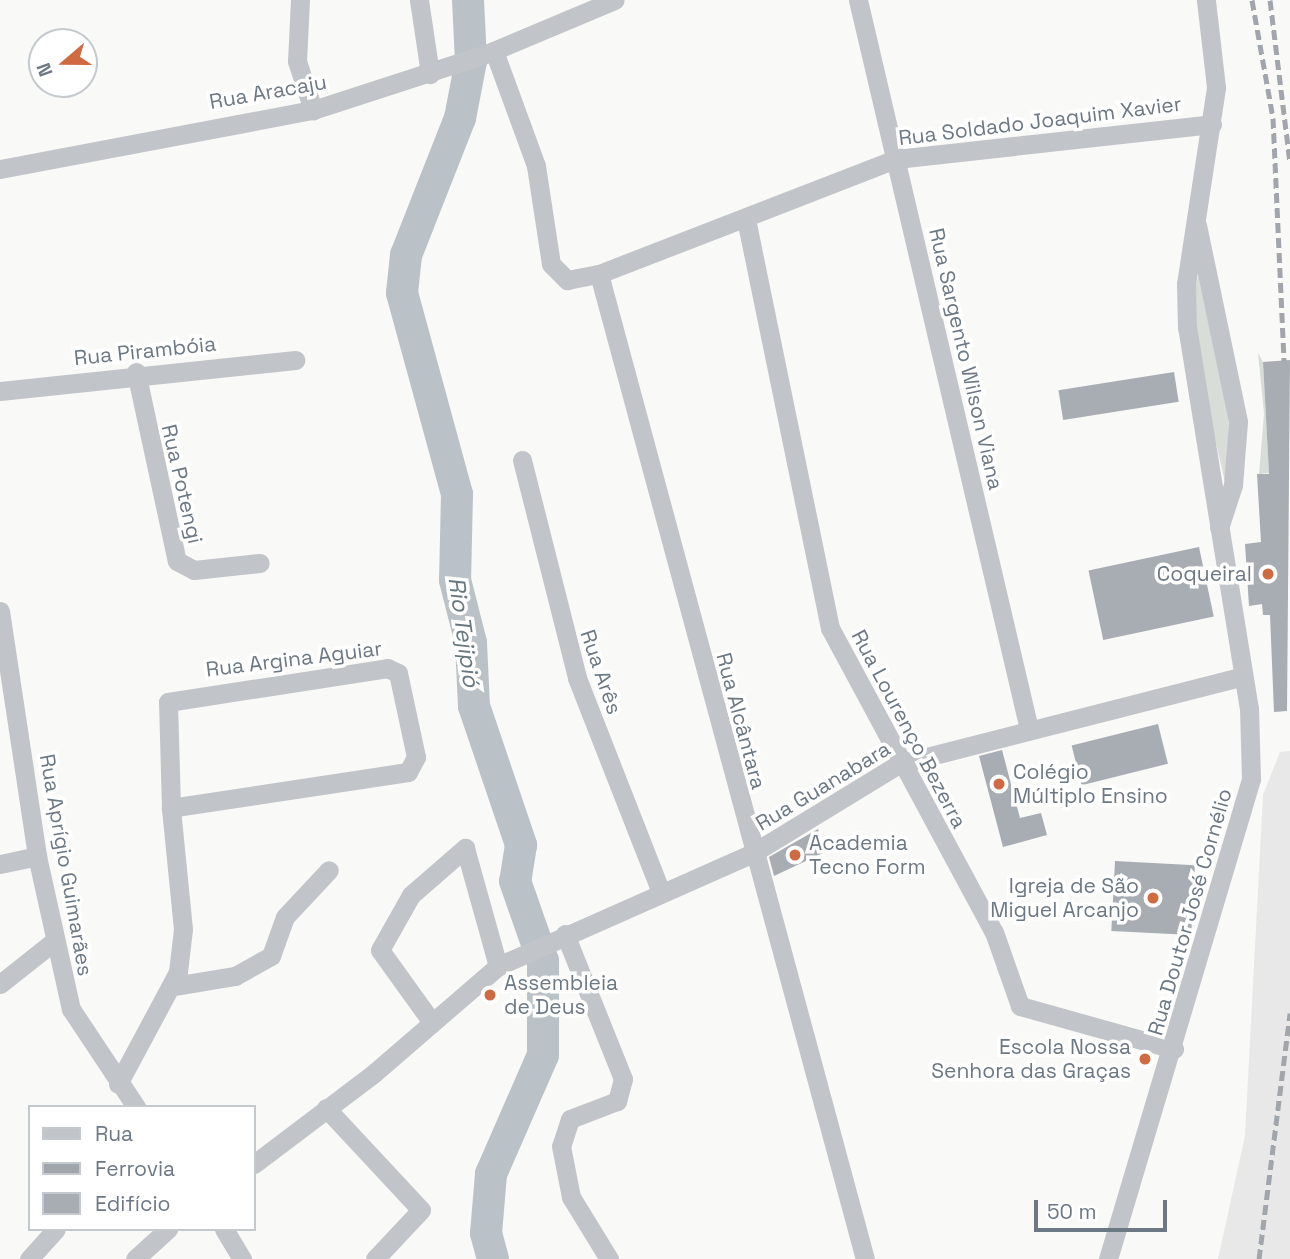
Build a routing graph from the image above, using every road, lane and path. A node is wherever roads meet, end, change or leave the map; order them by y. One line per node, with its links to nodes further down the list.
1 (300, 0): 8 (street)
2 (419, 0): 7 (street)
3 (615, 0): 6 (street, Rua Aracaju)
4 (859, 0): 10 (street, Rua Sargento Wilson Viana)
5 (1206, 0): 9 (street, Rua Doutor José Cornélio)
6 (492, 52): 7 (street, Rua Aracaju); 14 (street, Rua Soldado Joaquim Xavier)
7 (432, 73): 8 (street, Rua Aracaju)
8 (313, 110): 11 (street, Rua Aracaju)
9 (1212, 124): 10 (street, Rua Soldado Joaquim Xavier); 13 (street, Rua Doutor José Cornélio)
10 (896, 159): 12 (street, Rua Soldado Joaquim Xavier); 23 (street, Rua Sargento Wilson Viana)
11 (0, 169)
12 (746, 219): 14 (street, Rua Soldado Joaquim Xavier); 24 (street, Rua Lourenço Bezerra)
13 (1196, 219): 19 (street, Rua Doutor José Cornélio); 19 (street)
14 (599, 274): 26 (street, Rua Alcântara)
15 (295, 360): 16 (street, Rua Pirambóia)
16 (136, 373): 17 (street, Rua Pirambóia); 20 (street, Rua Potengi)
17 (0, 391)
18 (522, 460): 30 (street, Rua Arês)
19 (1219, 529): 22 (street, Rua Doutor José Cornélio)
20 (261, 564)
21 (0, 611): 27 (street, Rua Aprígio Guimarães)
22 (1243, 676): 23 (street, Rua Guanabara); 37 (street, Rua Doutor José Cornélio)
23 (1029, 729): 24 (street, Rua Guanabara)
24 (899, 764): 26 (street, Rua Guanabara); 37 (street, Rua Lourenço Bezerra)
25 (171, 808): 25 (street, Rua Argina Aguiar); 35 (street, Rua Argina Aguiar)
26 (753, 853): 30 (street, Rua Guanabara); 51 (street, Rua Alcântara)
27 (37, 856): 28 (street); 32 (street, Rua Aprígio Guimarães)
28 (0, 864)
29 (329, 870): 35 (street)
30 (661, 892): 31 (street, Rua Guanabara)
31 (562, 935): 33 (street, Rua Guanabara); 50 (street)
32 (53, 943): 34 (street); 38 (street, Rua Aprígio Guimarães)
33 (502, 963): 36 (street); 36 (street)
34 (0, 984)
35 (174, 986): 38 (street, Rua Argina Aguiar)
36 (431, 1021): 40 (street)
37 (1174, 1049): 52 (street, Rua Doutor José Cornélio)
38 (118, 1084): 39 (street, Rua Aprígio Guimarães)
39 (134, 1105)
40 (326, 1108): 41 (street); 49 (street)
41 (256, 1162)
42 (54, 1231): 45 (street)
43 (166, 1231): 46 (street)
44 (226, 1234): 47 (street); 48 (street)
45 (29, 1259)
46 (135, 1259)
47 (242, 1259)
48 (255, 1259)
49 (375, 1259)
50 (609, 1259)
51 (865, 1259)
52 (1108, 1259)

